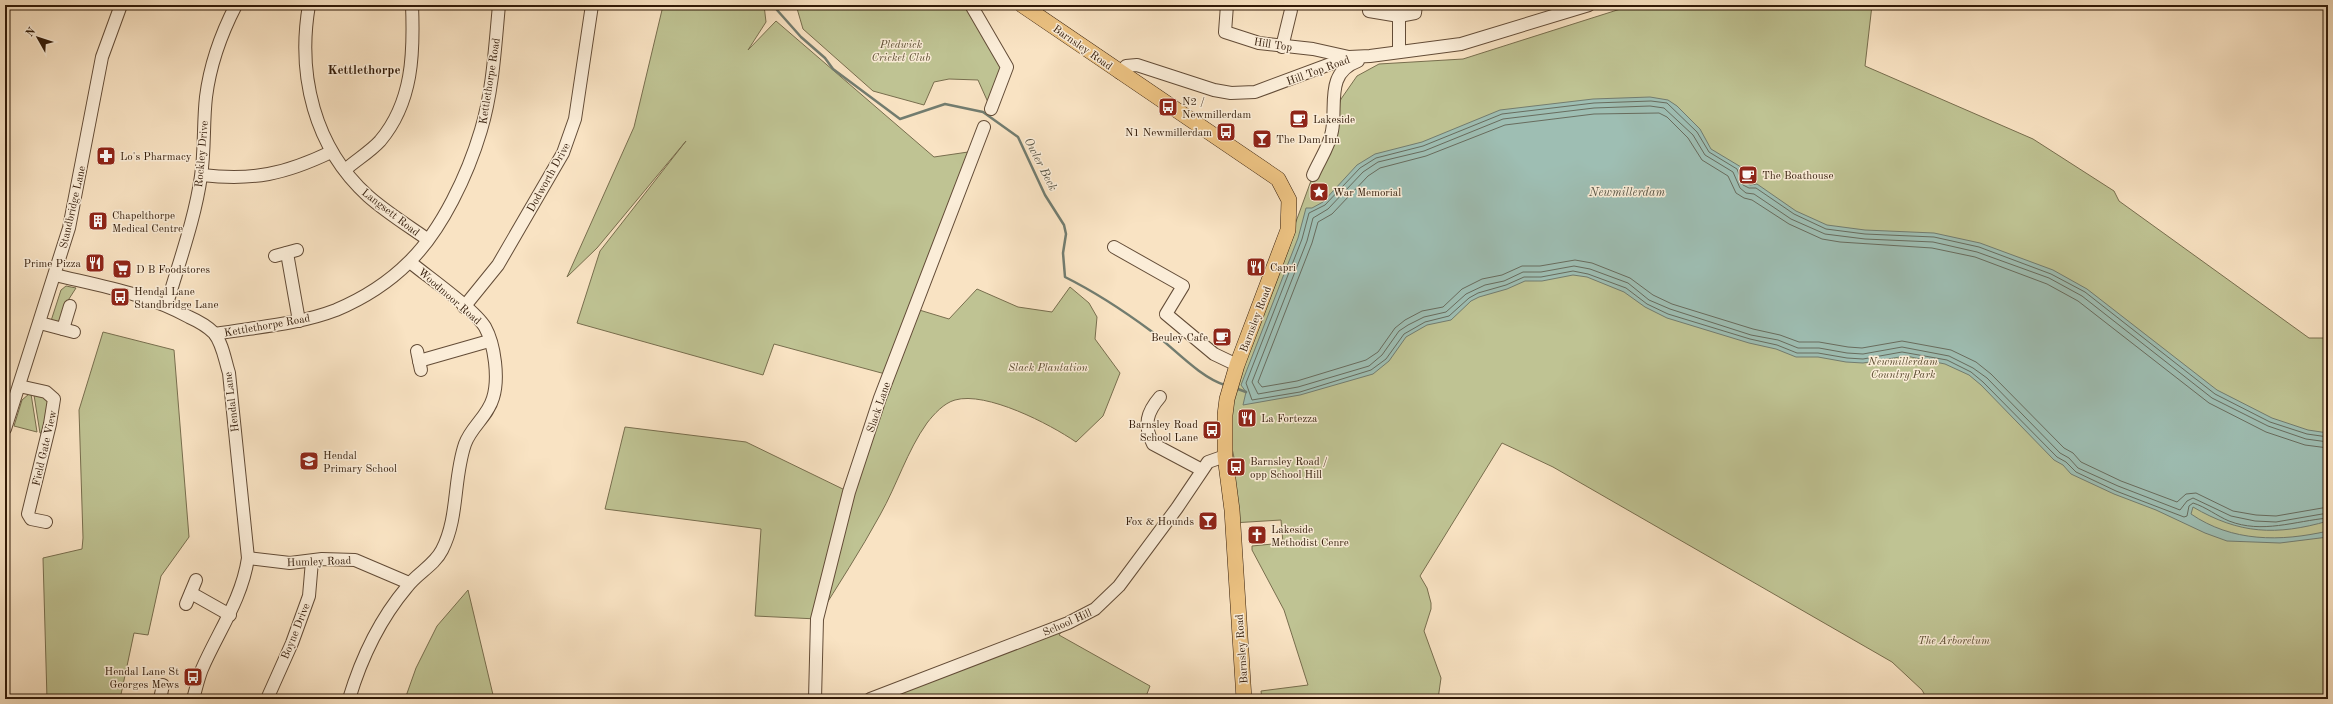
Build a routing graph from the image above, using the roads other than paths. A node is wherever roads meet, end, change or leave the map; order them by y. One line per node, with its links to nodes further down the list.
1 (121, 5): 30 (street, Standbridge Lane)
2 (236, 5): 25 (street, Rockley Drive)
3 (309, 5): 22 (street, Langsett Road)
4 (412, 5): 23 (street)
5 (499, 5): 26 (street, Kettlethorpe Road)
6 (592, 5): 33 (street, Dodworth Drive)
7 (971, 5): 20 (street)
8 (1022, 5): 19 (main road, Barnsley Road)
9 (1227, 5): 15 (street, Hill Top)
10 (1416, 5): 14 (street)
11 (1589, 5): 16 (street, Hill Top Road)
12 (1291, 10): 15 (street)
13 (1369, 11): 14 (street)
14 (1399, 16): 16 (street)
15 (1282, 47): 17 (street, Hill Top)
16 (1399, 52): 18 (street, Hill Top Road)
17 (1349, 56): 18 (street, Hill Top Road); 19 (street, Hill Top Road)
18 (1370, 56): 24 (street)
19 (1120, 73): 39 (main road, Barnsley Road)
20 (991, 109)
21 (984, 127): 56 (street, Slack Lane)
22 (331, 152): 23 (street, Langsett Road); 25 (street)
23 (345, 170): 26 (street, Langsett Road)
24 (1313, 174)
25 (202, 175): 31 (street, Rockley Drive)
26 (427, 239): 29 (street, Kettlethorpe Road)
27 (1114, 247): 39 (street)
28 (287, 253): 34 (street)
29 (410, 262): 33 (street, Woodmoor Road); 34 (street, Kettlethorpe Road)
30 (55, 275): 31 (street); 35 (street, Standbridge Lane)
31 (167, 304): 36 (street)
32 (70, 306): 35 (street)
33 (464, 307): 37 (street, Woodmoor Road)
34 (300, 321): 36 (street, Kettlethorpe Road)
35 (40, 323): 40 (street, Standbridge Lane)
36 (215, 334): 46 (street, Hendal Lane)
37 (489, 341): 38 (street); 49 (street, Woodmoor Road)
38 (419, 361)
39 (1237, 365): 43 (main road, Barnsley Road)
40 (19, 386): 42 (street, Standbridge Lane); 45 (street, Field Gate View)
41 (1161, 397): 44 (street)
42 (5, 429)
43 (1225, 456): 44 (street, School Hill); 58 (main road, Barnsley Road)
44 (1202, 470): 57 (street, School Hill)
45 (46, 522)
46 (248, 558): 47 (street, Humley Road); 50 (street, Hendal Lane)
47 (312, 561): 49 (street, Humley Road); 54 (street, Boyne Drive)
48 (196, 580): 50 (street)
49 (409, 583): 55 (street, Woodmoor Road)
50 (230, 615): 53 (street, Hendal Lane)
51 (163, 685): 52 (street)
52 (160, 699)
53 (193, 699)
54 (267, 699)
55 (350, 699)
56 (815, 699)
57 (870, 699)
58 (1244, 699)

